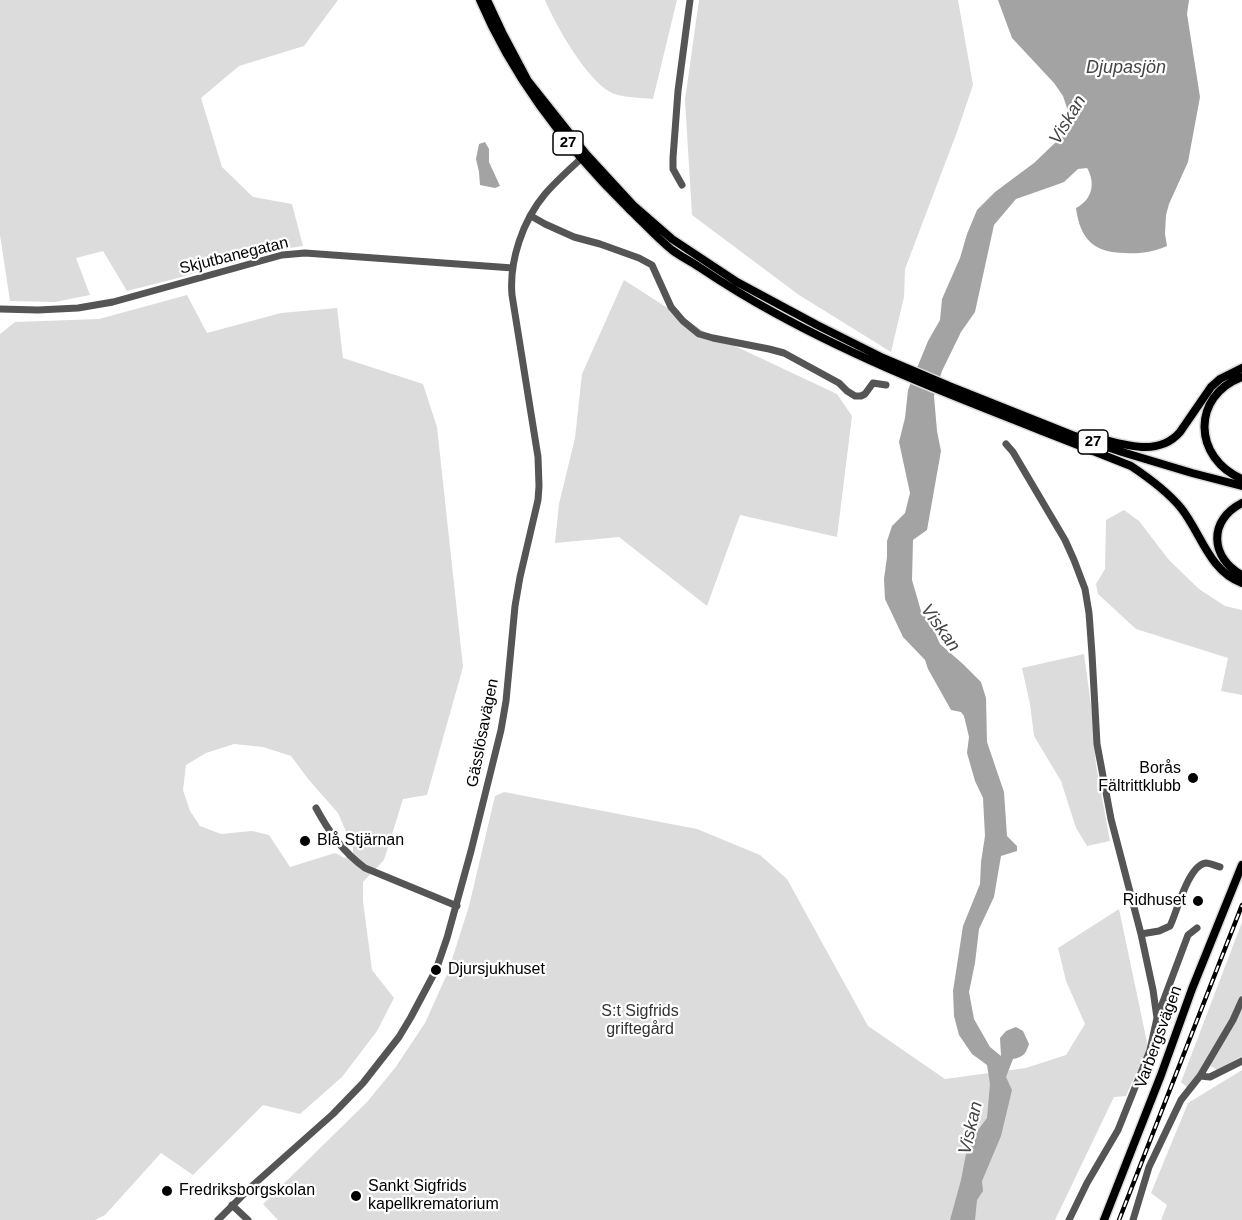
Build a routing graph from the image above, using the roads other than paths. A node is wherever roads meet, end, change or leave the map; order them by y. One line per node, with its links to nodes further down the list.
1 (480, 0): 4 (main road, 27)
2 (487, 0): 4 (main road, 27)
3 (690, 0): 5 (street)
4 (583, 157): 6 (street, Gässlösavägen); 12 (main road, 27)
5 (682, 185)
6 (531, 216): 7 (street, Gässlösavägen); 11 (street)
7 (513, 268): 8 (street, Skjutbanegatan); 23 (street, Gässlösavägen)
8 (0, 309)
9 (1242, 368): 12 (main road)
10 (1242, 377): 14 (main road)
11 (886, 385)
12 (1071, 438): 15 (main road, 27); 16 (main road, 27); 19 (main road)
13 (1006, 444): 25 (street)
14 (1242, 479)
15 (1242, 486)
16 (1242, 491)
17 (1242, 503): 18 (main road)
18 (1242, 575)
19 (1242, 583)
20 (316, 808): 23 (street)
21 (1242, 865): 34 (main road, Varbergsvägen)
22 (1220, 867): 25 (street)
23 (457, 906): 30 (street, Gässlösavägen)
24 (1197, 928): 27 (street)
25 (1141, 934): 27 (street)
26 (1242, 1000): 29 (street)
27 (1157, 1018): 33 (street)
28 (1242, 1060): 29 (street)
29 (1200, 1077): 35 (street)
30 (232, 1205): 31 (street, Gässlösavägen); 32 (street)
31 (218, 1220)
32 (248, 1220)
33 (1069, 1220)
34 (1104, 1220)
35 (1132, 1220)

